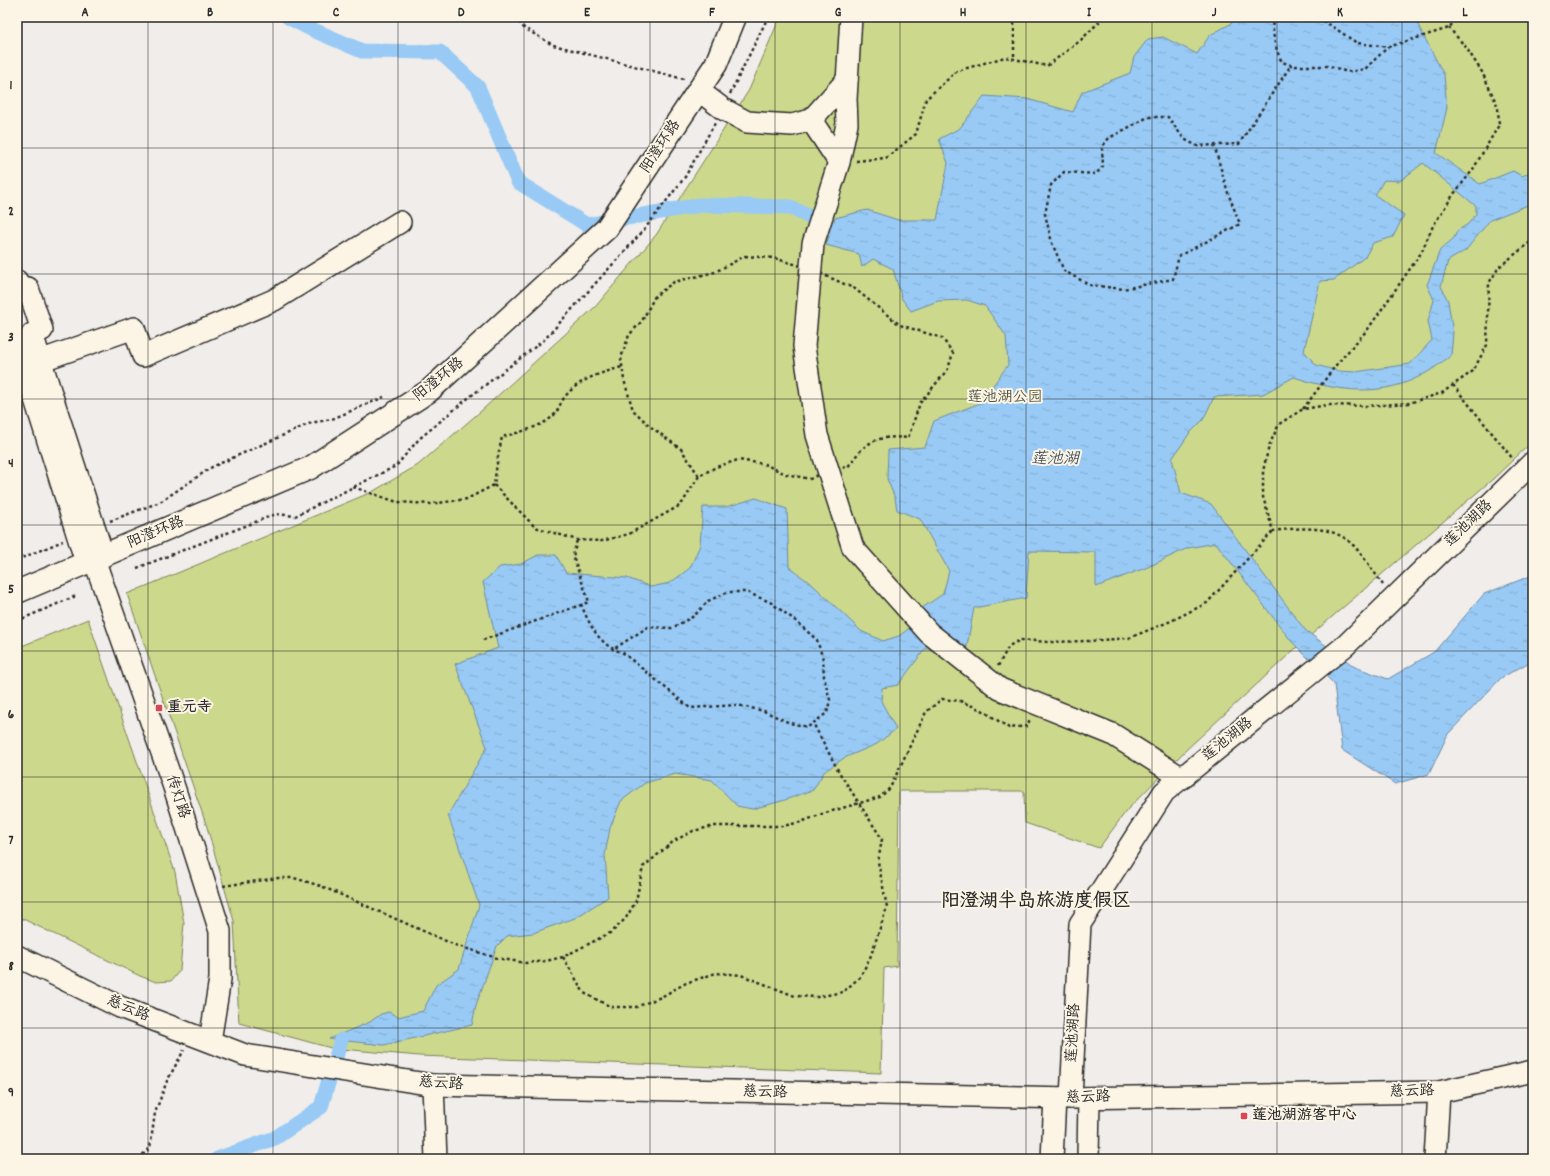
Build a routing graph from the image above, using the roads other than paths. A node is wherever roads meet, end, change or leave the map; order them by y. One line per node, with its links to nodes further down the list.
1 (735, 17): 4 (main road, 阳澄环路)
2 (851, 17): 3 (street)
3 (847, 80): 5 (street); 6 (street)
4 (689, 82): 5 (street); 12 (main road, 阳澄环路)
5 (811, 120): 6 (street)
6 (839, 162): 14 (street)
7 (400, 222): 10 (street)
8 (17, 281): 10 (street)
9 (17, 342): 10 (street)
10 (32, 363): 12 (street, 传灯路)
11 (1528, 467): 14 (street, 莲池湖路)
12 (94, 559): 13 (main road, 阳澄环路); 16 (street, 传灯路)
13 (17, 592)
14 (1182, 778): 20 (street, 莲池湖路)
15 (17, 956): 16 (street, 慈云路)
16 (201, 1038): 18 (street, 慈云路)
17 (1533, 1071): 19 (street, 慈云路)
18 (433, 1085): 20 (street, 慈云路); 21 (street)
19 (1439, 1092): 20 (street, 慈云路); 24 (street)
20 (1072, 1098): 22 (street); 23 (street)
21 (436, 1159)
22 (1052, 1159)
23 (1088, 1159)
24 (1435, 1159)

